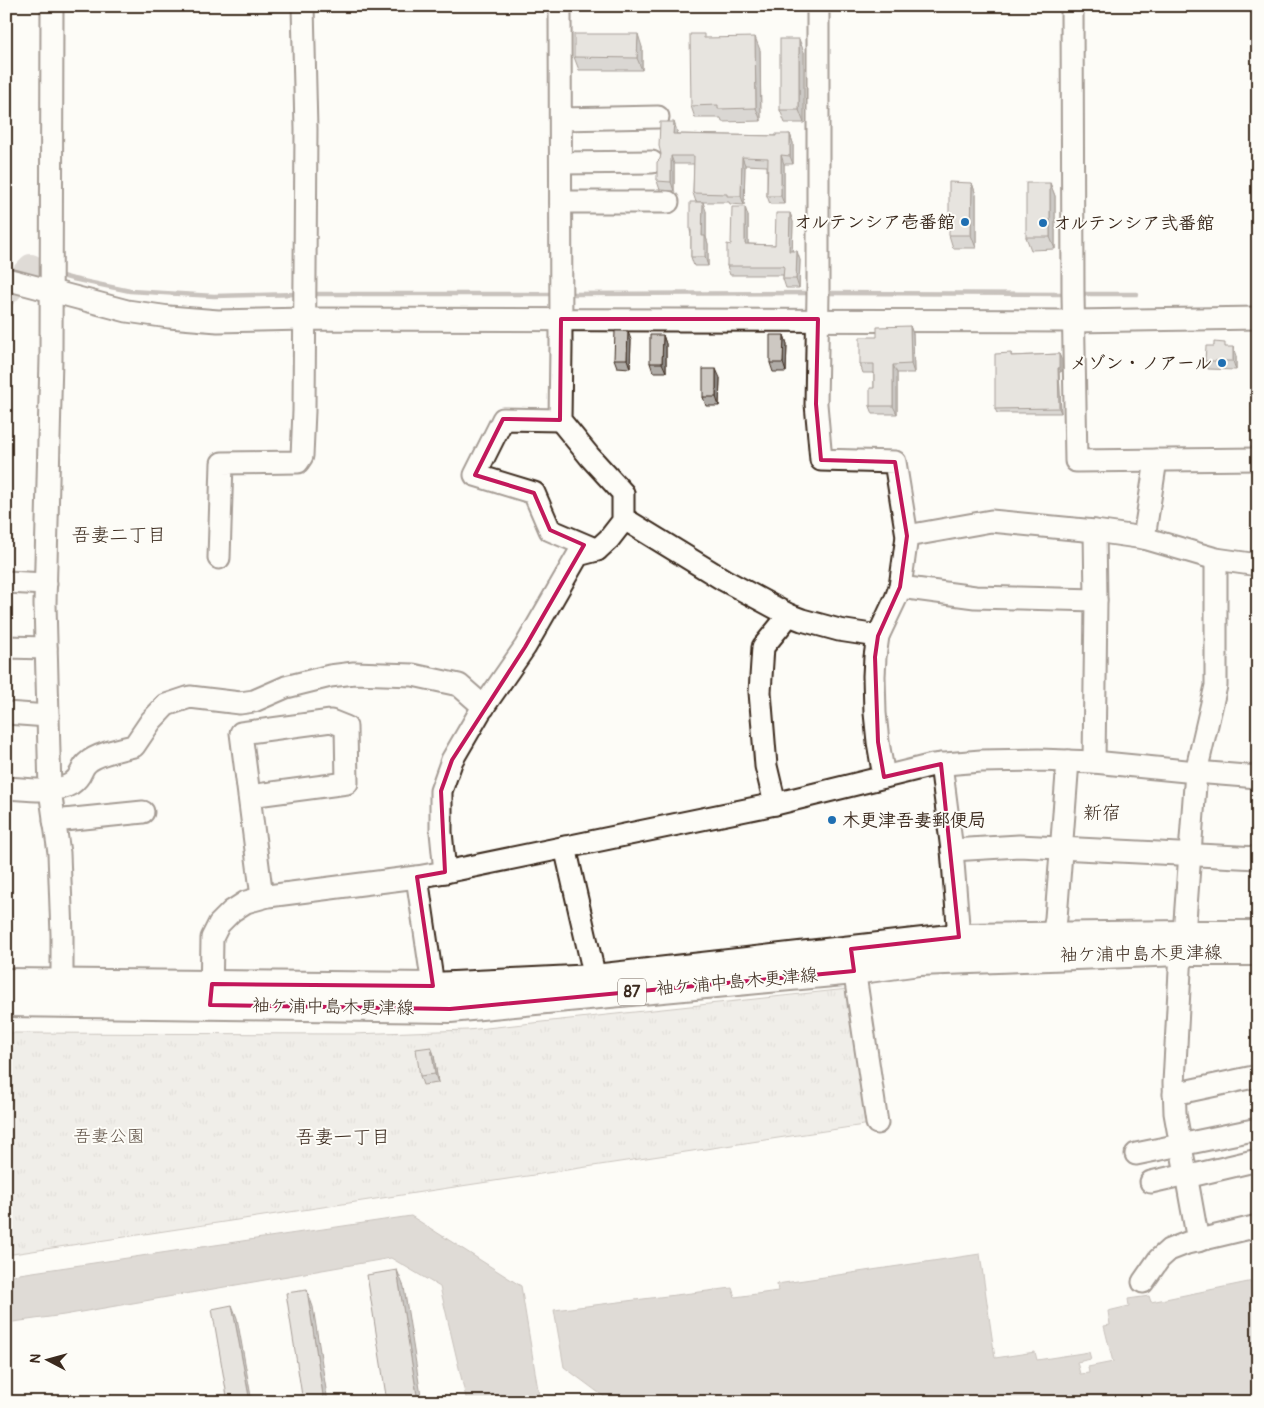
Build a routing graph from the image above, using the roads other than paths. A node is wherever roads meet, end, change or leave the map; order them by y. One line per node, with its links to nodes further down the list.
1 (52, 6): 13 (street)
2 (303, 6): 15 (street)
3 (560, 6): 7 (street)
4 (818, 6): 17 (street)
5 (1072, 6): 18 (street)
6 (658, 117): 7 (street)
7 (560, 119): 9 (street)
8 (652, 162): 9 (street)
9 (561, 163): 10 (street)
10 (561, 202): 11 (street); 16 (street)
11 (668, 202)
12 (6, 279): 13 (street)
13 (51, 291): 15 (street); 31 (street)
14 (1258, 318): 18 (street)
15 (304, 319): 16 (street); 27 (street)
16 (561, 319): 17 (street); 19 (street)
17 (818, 319): 18 (street); 24 (street)
18 (1074, 320): 21 (street)
19 (560, 420): 22 (street); 26 (street)
20 (1258, 459): 21 (street)
21 (1156, 460): 25 (street)
22 (623, 521): 26 (street); 34 (street)
23 (1095, 531): 24 (street); 25 (street); 33 (street)
24 (907, 536): 32 (street)
25 (1144, 538): 28 (street)
26 (597, 550): 38 (street)
27 (219, 558)
28 (1216, 559): 29 (street); 44 (street)
29 (1258, 565)
30 (6, 582): 31 (street)
31 (46, 584): 37 (street)
32 (900, 587): 33 (street); 35 (street)
33 (1096, 600): 42 (street)
34 (789, 615): 35 (street); 50 (street)
35 (878, 636): 45 (street)
36 (6, 647): 37 (street)
37 (46, 648): 40 (street)
38 (484, 706): 48 (street); 58 (street)
39 (6, 713): 40 (street)
40 (48, 716): 48 (street)
41 (1068, 761): 42 (street); 43 (street); 54 (street)
42 (1094, 762): 44 (street)
43 (941, 764): 45 (street); 55 (street)
44 (1196, 772): 46 (street); 56 (street)
45 (884, 776): 50 (street)
46 (1258, 777)
47 (6, 788): 48 (street)
48 (50, 790): 52 (street)
49 (249, 796): 49 (street); 60 (street)
50 (775, 804): 53 (street)
51 (143, 812): 52 (street)
52 (54, 821): 69 (street)
53 (565, 848): 58 (street); 67 (street)
54 (1062, 848): 55 (street); 56 (street); 62 (street)
55 (952, 850): 63 (street)
56 (1189, 855): 57 (street); 64 (street)
57 (1258, 858)
58 (446, 872): 59 (street)
59 (417, 877): 60 (street); 70 (street)
60 (262, 898): 71 (street)
61 (1258, 934): 64 (main road, 袖ケ浦中島木更津線 / 87)
62 (1053, 936): 63 (main road, 袖ケ浦中島木更津線 / 87); 64 (main road, 袖ケ浦中島木更津線 / 87)
63 (959, 937): 66 (main road, 袖ケ浦中島木更津線 / 87)
64 (1182, 943): 65 (main road, 袖ケ浦中島木更津線 / 87); 66 (main road, 袖ケ浦中島木更津線 / 87); 74 (street)
65 (1258, 952)
66 (853, 960): 67 (main road, 袖ケ浦中島木更津線 / 87); 71 (main road, 袖ケ浦中島木更津線 / 87); 75 (street)
67 (595, 978): 70 (main road, 袖ケ浦中島木更津線 / 87)
68 (6, 982): 69 (main road, 袖ケ浦中島木更津線 / 87)
69 (62, 984): 71 (main road, 袖ケ浦中島木更津線 / 87)
70 (433, 986): 71 (main road, 袖ケ浦中島木更津線 / 87)
71 (211, 995): 72 (main road, 袖ケ浦中島木更津線 / 87)
72 (6, 1002)
73 (1258, 1076): 74 (street)
74 (1174, 1094): 77 (street)
75 (877, 1123)
76 (1258, 1130): 77 (street)
77 (1181, 1146): 78 (street); 80 (street)
78 (1136, 1154)
79 (1258, 1160): 80 (street)
80 (1186, 1176): 81 (street); 83 (street)
81 (1151, 1182)
82 (1258, 1226): 83 (street)
83 (1198, 1241): 84 (street)
84 (1143, 1282)

